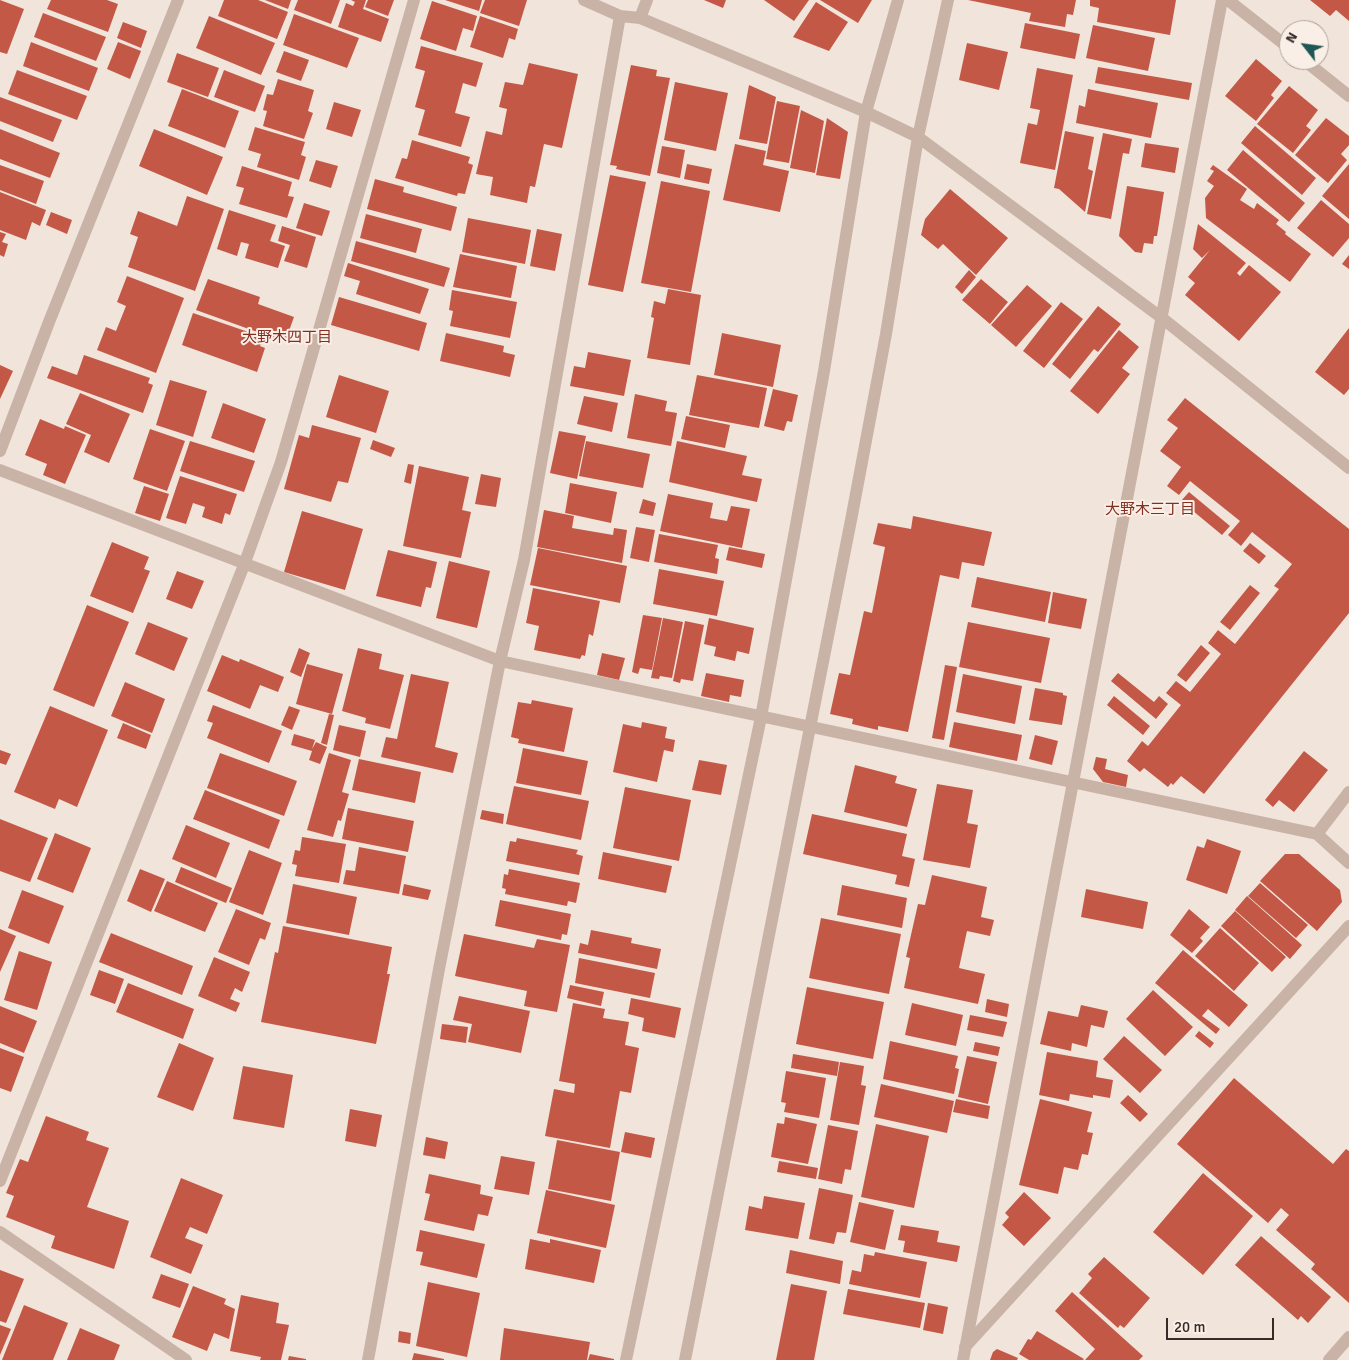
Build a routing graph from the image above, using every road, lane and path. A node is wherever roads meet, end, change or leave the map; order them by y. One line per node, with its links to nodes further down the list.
1 (178, 0): 17 (street)
2 (414, 0): 20 (street)
3 (584, 0): 9 (street)
4 (647, 0): 10 (street)
5 (898, 0): 14 (street)
6 (948, 0): 15 (street)
7 (1222, 0): 16 (street)
8 (1228, 0): 11 (street)
9 (620, 16): 10 (street); 21 (street)
10 (640, 18): 14 (street)
11 (1279, 40)
12 (1316, 70): 13 (street)
13 (1349, 96)
14 (866, 112): 15 (street); 22 (street)
15 (918, 137): 16 (street); 23 (street)
16 (1162, 318): 18 (street); 24 (street)
17 (0, 451)
18 (1349, 468)
19 (0, 470): 20 (street)
20 (244, 565): 21 (street); 29 (street)
21 (500, 661): 22 (street); 35 (street)
22 (761, 717): 23 (street); 36 (street)
23 (810, 727): 24 (street); 37 (street)
24 (1074, 783): 26 (street); 33 (street)
25 (1349, 792): 26 (street)
26 (1317, 834): 27 (street)
27 (1349, 864)
28 (1349, 926): 33 (street)
29 (0, 1181)
30 (0, 1232): 32 (street)
31 (1349, 1337): 38 (street)
32 (167, 1354): 34 (street)
33 (964, 1354)
34 (186, 1360)
35 (368, 1360)
36 (626, 1360)
37 (686, 1360)
38 (1330, 1360)

